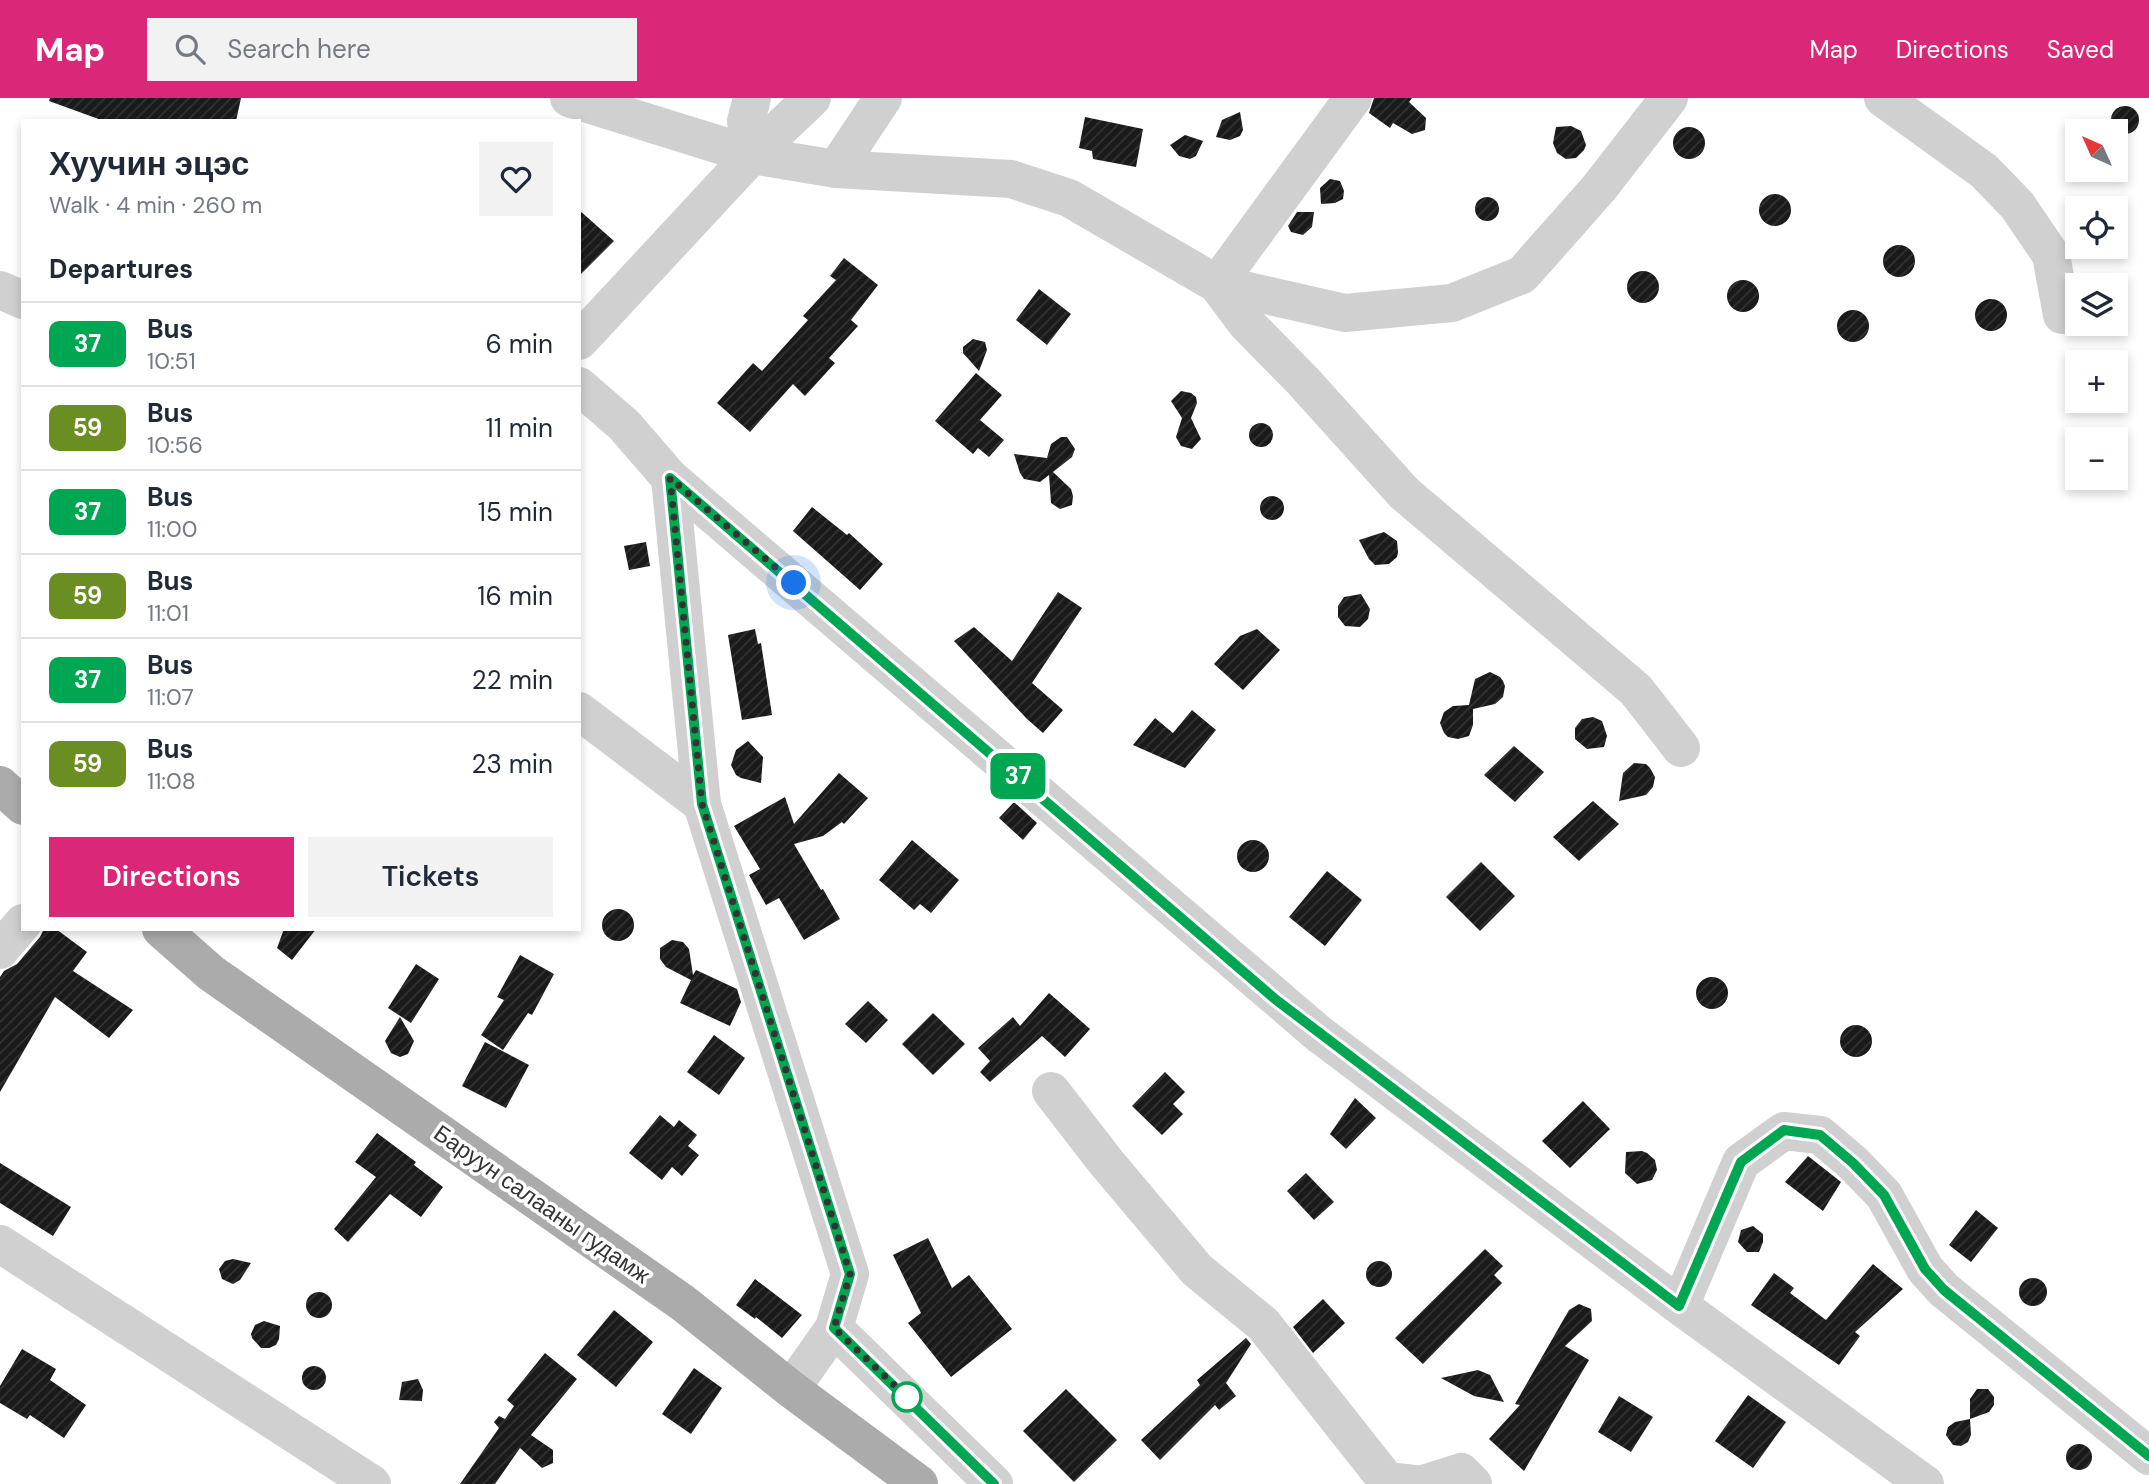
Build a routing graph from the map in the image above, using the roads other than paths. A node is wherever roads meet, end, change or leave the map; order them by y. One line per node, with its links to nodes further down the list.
1 (569, 98): 8 (street)
2 (751, 98): 8 (street)
3 (812, 98): 8 (street)
4 (883, 98): 9 (street)
5 (1353, 98): 10 (street)
6 (1669, 98): 10 (street)
7 (1883, 98): 13 (street)
8 (752, 155): 9 (street); 14 (street)
9 (836, 169): 10 (street)
10 (1217, 284): 18 (street)
11 (0, 290): 12 (street)
12 (21, 299)
13 (2062, 315)
14 (581, 339)
15 (581, 388): 16 (street)
16 (670, 478): 21 (street); 27 (street)
17 (581, 713): 21 (street)
18 (1681, 748)
19 (0, 785): 20 (main road)
20 (21, 804)
21 (702, 804): 28 (street)
22 (21, 925): 24 (street)
23 (163, 931): 29 (main road, Баруун салааны гудамж)
24 (0, 950)
25 (1051, 1091): 34 (street)
26 (0, 1244): 31 (street)
27 (1679, 1306): 30 (street); 37 (street)
28 (834, 1328): 29 (street); 33 (street)
29 (791, 1389): 32 (main road, Баруун салааны гудамж)
30 (2149, 1456)
31 (372, 1484)
32 (919, 1484)
33 (994, 1484)
34 (1414, 1484)
35 (1423, 1484): 36 (street)
36 (1473, 1484)
37 (1925, 1484)

